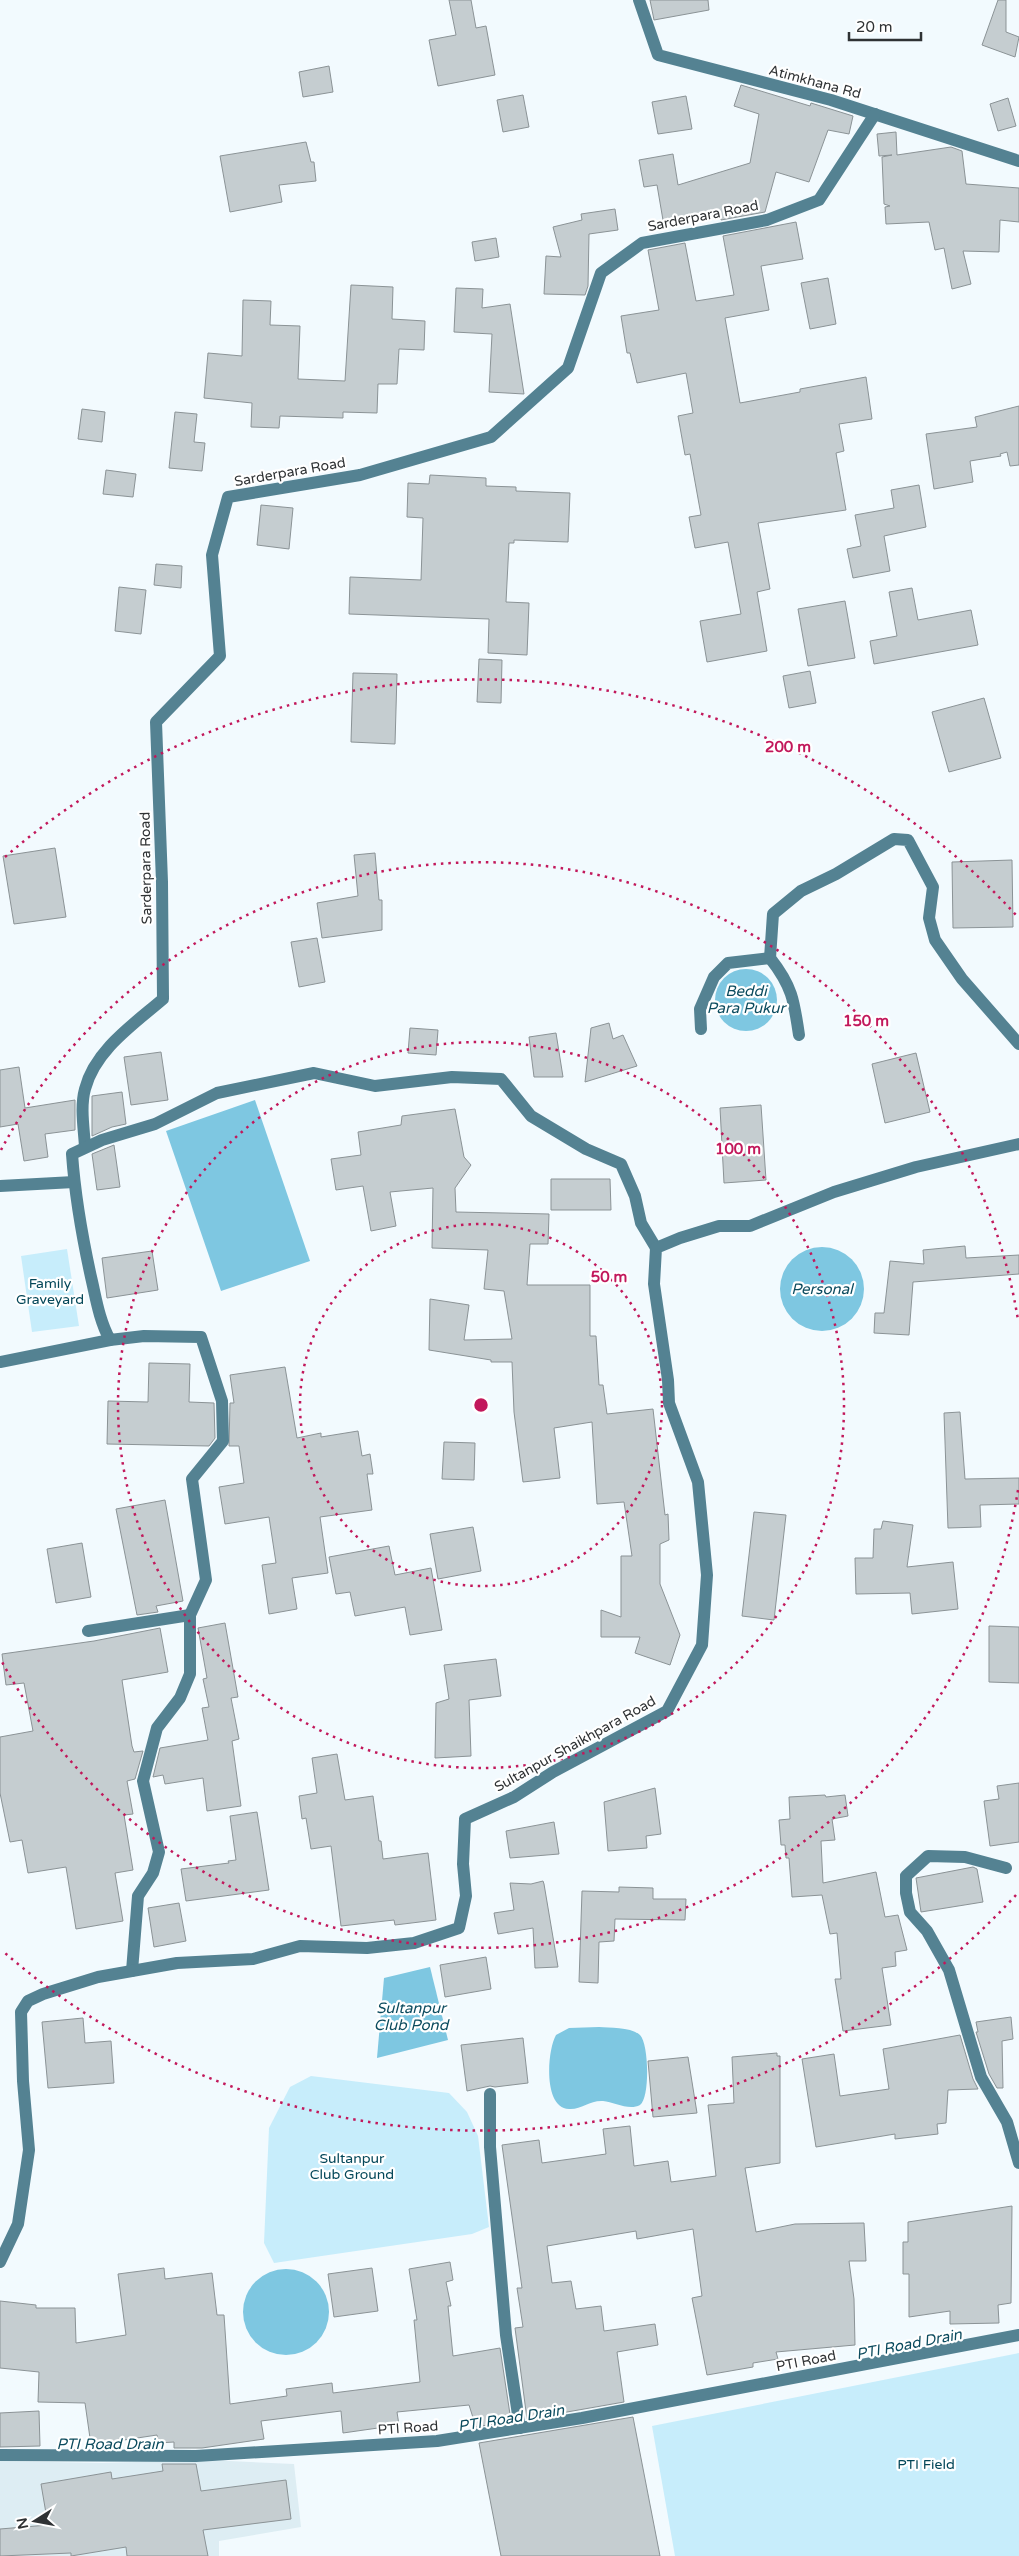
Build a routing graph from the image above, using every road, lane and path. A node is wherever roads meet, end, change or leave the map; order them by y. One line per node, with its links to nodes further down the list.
1 (638, 0): 2 (street, Atimkhana Rd)
2 (875, 114): 3 (street, Atimkhana Rd); 9 (street, Sarderpara Road)
3 (1019, 161)
4 (770, 958): 5 (street); 6 (street); 7 (street)
5 (701, 1029)
6 (799, 1035)
7 (1019, 1044)
8 (1019, 1144): 12 (street)
9 (85, 1147): 10 (street); 12 (street)
10 (74, 1182): 11 (street); 13 (street)
11 (0, 1186)
12 (656, 1248): 18 (street, Sultanpur Shaikhpara Road)
13 (110, 1340): 14 (street); 15 (street)
14 (0, 1362)
15 (190, 1616): 16 (street); 18 (street)
16 (88, 1631)
17 (1006, 1868): 20 (street)
18 (132, 1971): 21 (street, Sultanpur Shaikhpara Road)
19 (490, 2094): 23 (street)
20 (1019, 2163)
21 (0, 2262)
22 (1019, 2335): 23 (street, PTI Road)
23 (520, 2428): 24 (street, PTI Road)
24 (0, 2454)

